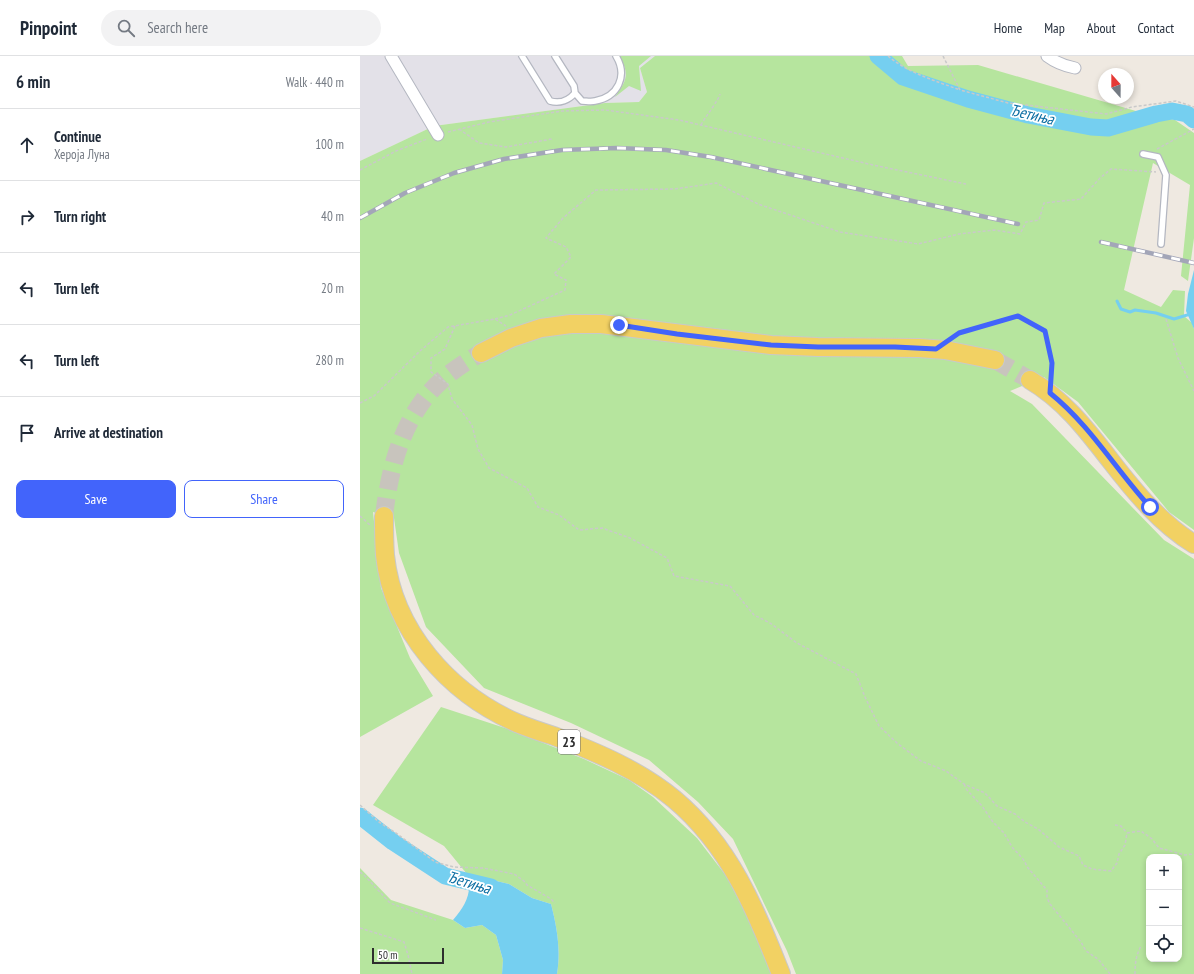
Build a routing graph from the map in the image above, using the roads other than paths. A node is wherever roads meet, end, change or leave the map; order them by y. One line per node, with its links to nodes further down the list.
1 (391, 56): 8 (street)
2 (522, 56): 7 (lane)
3 (555, 56): 7 (lane)
4 (616, 56): 7 (lane)
5 (1047, 56): 6 (street)
6 (1075, 68)
7 (575, 92)
8 (438, 135)
9 (1143, 154): 10 (lane)
10 (1161, 244)
11 (481, 353): 12 (main road)
12 (995, 360)
13 (1030, 380): 15 (main road)
14 (384, 516): 16 (main road, 23)
15 (1194, 544)
16 (781, 974)

